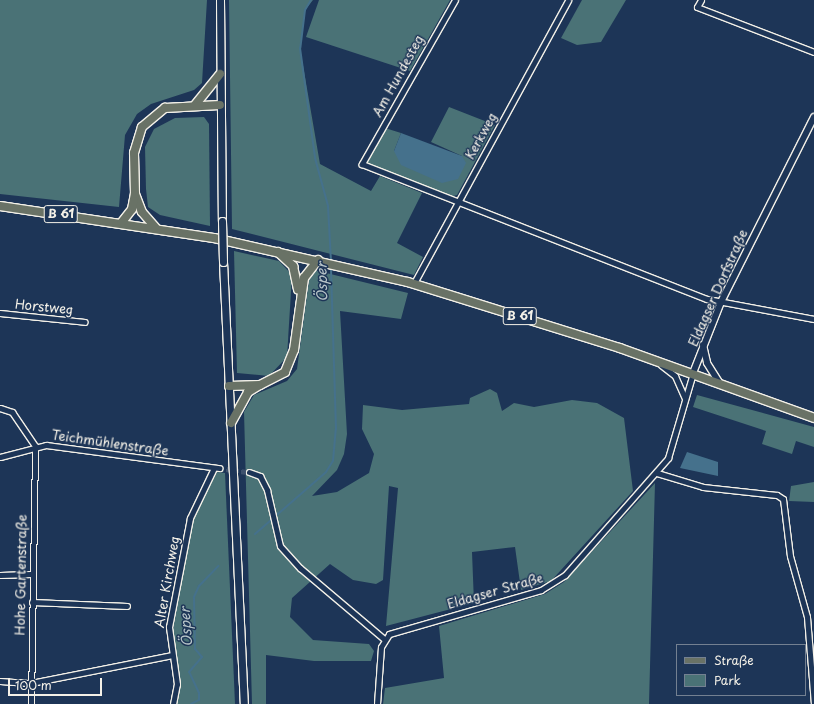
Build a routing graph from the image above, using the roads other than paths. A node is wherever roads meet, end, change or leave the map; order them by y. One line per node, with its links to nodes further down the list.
1 (220, 0): 6 (main road)
2 (455, 0): 11 (street, Am Hundesteg)
3 (568, 0): 11 (street, Kerkweg)
4 (701, 0): 5 (street)
5 (814, 52)
6 (220, 74): 7 (main road); 8 (main road)
7 (195, 105): 8 (main road); 10 (main road)
8 (220, 105): 28 (main road, bridge)
9 (814, 117): 19 (street, Eldagser Dorfstraße)
10 (135, 194): 13 (main road); 14 (main road)
11 (457, 202): 17 (street, Kerkweg); 19 (street)
12 (0, 206): 13 (main road, B 61)
13 (122, 222): 14 (main road, B 61)
14 (156, 228): 15 (main road, B 61)
15 (278, 251): 16 (main road, B 61); 18 (main road)
16 (320, 261): 17 (main road, B 61); 18 (main road)
17 (414, 283): 24 (main road, B 61)
18 (299, 297): 27 (main road)
19 (721, 302): 21 (street); 23 (street, Eldagser Dorfstraße)
20 (0, 313): 22 (street, Horstweg)
21 (814, 319)
22 (85, 322)
23 (703, 345): 25 (street, Eldagser Dorfstraße); 26 (street)
24 (656, 360): 25 (main road, B 61); 29 (street)
25 (692, 373): 26 (main road, B 61); 29 (street, Eldagser Dorfstraße)
26 (719, 382): 31 (main road, B 61)
27 (260, 385): 28 (main road); 32 (main road)
28 (229, 386): 32 (main road)
29 (686, 398): 37 (street, Eldagser Dorfstraße)
30 (0, 408): 33 (street)
31 (814, 418)
32 (231, 423): 48 (main road)
33 (35, 446): 34 (street, Teichmühlenstraße); 35 (street, Teichmühlenstraße); 38 (street, Hohe Gartenstraße)
34 (0, 457)
35 (216, 468): 43 (street, Alter Kirchweg)
36 (249, 472): 42 (street)
37 (657, 473): 42 (street, Eldagser Straße); 50 (street)
38 (31, 574): 39 (street); 40 (street, Hohe Gartenstraße)
39 (0, 575)
40 (32, 602): 41 (street); 45 (street, Hohe Gartenstraße)
41 (126, 606)
42 (384, 639): 49 (street)
43 (172, 655): 45 (street); 47 (street, Alter Kirchweg)
44 (0, 682): 45 (street)
45 (31, 683): 46 (street, Hohe Gartenstraße)
46 (31, 704)
47 (173, 704)
48 (244, 704)
49 (377, 704)
50 (814, 704)

